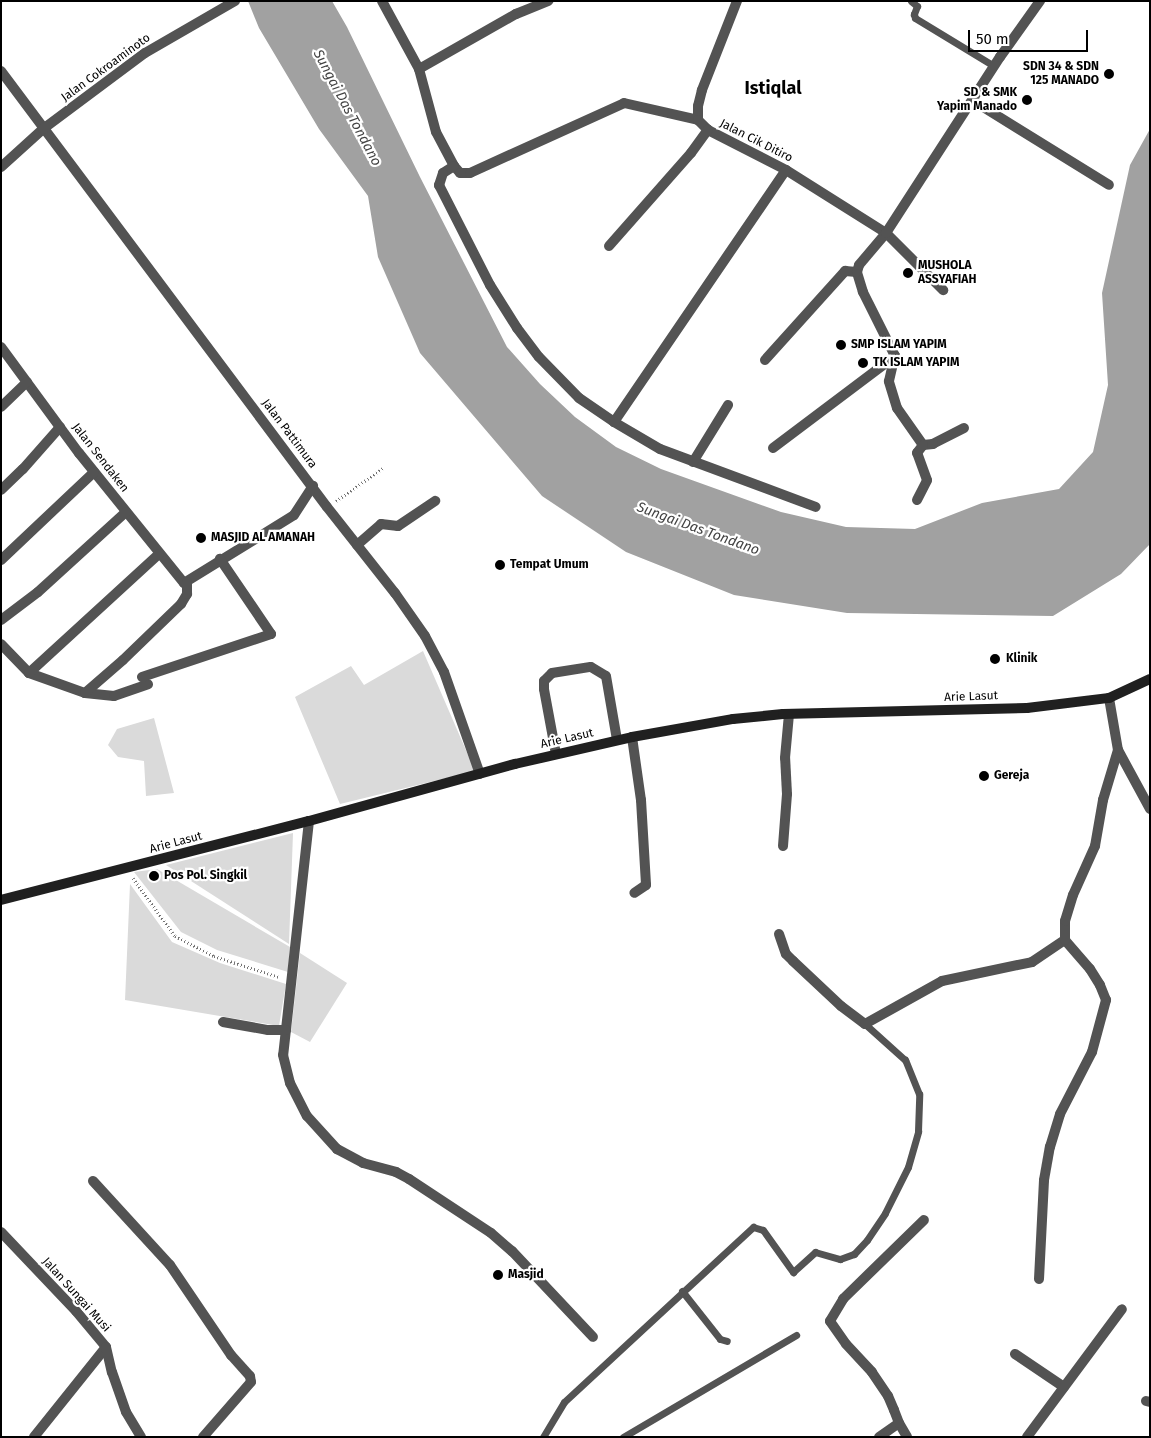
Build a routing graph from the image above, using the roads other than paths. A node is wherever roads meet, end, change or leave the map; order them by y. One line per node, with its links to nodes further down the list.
1 (235, 1): 12 (street, Jalan Cokroaminoto)
2 (382, 1): 8 (street)
3 (548, 1): 8 (street)
4 (737, 1): 11 (street)
5 (911, 1): 7 (lane)
6 (1040, 1): 7 (street)
7 (994, 66): 10 (street)
8 (419, 69): 14 (street)
9 (1, 71): 12 (street, Jalan Pattimura)
10 (972, 100): 17 (street); 18 (street)
11 (698, 120): 13 (street, Jalan Cik Ditiro); 14 (street)
12 (44, 129): 15 (street, Jalan Cokroaminoto); 35 (street, Jalan Pattimura)
13 (708, 130): 16 (street, Jalan Cik Ditiro); 19 (street)
14 (454, 166): 28 (street)
15 (1, 167)
16 (786, 170): 18 (street, Jalan Cik Ditiro); 28 (street)
17 (1109, 185)
18 (886, 233): 20 (street); 21 (street, Jalan Cik Ditiro)
19 (609, 246)
20 (857, 272): 23 (street); 24 (street)
21 (943, 290)
22 (1, 347): 25 (street, Jalan Sendaken)
23 (895, 356): 31 (street); 32 (street)
24 (765, 360)
25 (27, 382): 27 (street); 29 (street, Jalan Sendaken)
26 (728, 405): 33 (street)
27 (1, 407)
28 (614, 422): 33 (street)
29 (60, 427): 34 (street, Jalan Sendaken); 36 (street)
30 (964, 428): 31 (street)
31 (923, 445): 37 (street)
32 (773, 448)
33 (693, 462): 39 (street)
34 (94, 472): 40 (street, Jalan Sendaken); 44 (street)
35 (312, 486): 41 (street, Jalan Pattimura); 43 (street)
36 (1, 490)
37 (917, 500)
38 (435, 501): 41 (street)
39 (816, 507)
40 (126, 512): 42 (street, Jalan Sendaken); 46 (street)
41 (357, 545): 57 (street, Jalan Pattimura)
42 (159, 554): 45 (street, Jalan Sendaken); 48 (street)
43 (220, 559): 45 (street); 50 (street)
44 (1, 560)
45 (184, 581): 50 (street)
46 (1, 620)
47 (1, 644): 48 (street)
48 (29, 674): 50 (street)
49 (1150, 679): 51 (main road, Arie Lasut)
50 (85, 693)
51 (1109, 698): 52 (main road, Arie Lasut); 55 (street)
52 (789, 714): 53 (main road, Arie Lasut); 60 (street)
53 (632, 737): 54 (main road, Arie Lasut); 61 (street)
54 (617, 740): 56 (main road, Arie Lasut); 56 (street)
55 (1118, 750): 58 (street); 64 (street)
56 (556, 754): 57 (main road, Arie Lasut)
57 (480, 774): 59 (main road, Arie Lasut)
58 (1150, 809)
59 (309, 821): 62 (main road, Arie Lasut); 67 (street)
60 (783, 846)
61 (634, 894)
62 (1, 900)
63 (779, 934): 66 (street)
64 (1065, 940): 66 (street); 71 (street)
65 (223, 1022): 67 (street)
66 (865, 1024): 72 (lane)
67 (286, 1030): 75 (street)
68 (93, 1181): 83 (street)
69 (924, 1220): 80 (street)
70 (1, 1232): 77 (street, Jalan Sungai Musi)
71 (1039, 1278)
72 (682, 1291): 76 (lane); 84 (lane)
73 (1122, 1309): 79 (street)
74 (796, 1335): 85 (lane)
75 (594, 1337)
76 (727, 1341)
77 (106, 1347): 81 (street); 82 (street, Jalan Sungai Musi)
78 (1015, 1354): 79 (street)
79 (1064, 1387): 88 (street)
80 (898, 1423): 86 (street); 87 (street)
81 (34, 1437)
82 (141, 1437)
83 (203, 1437)
84 (543, 1437)
85 (622, 1437)
86 (879, 1437)
87 (908, 1437)
88 (1027, 1437)

